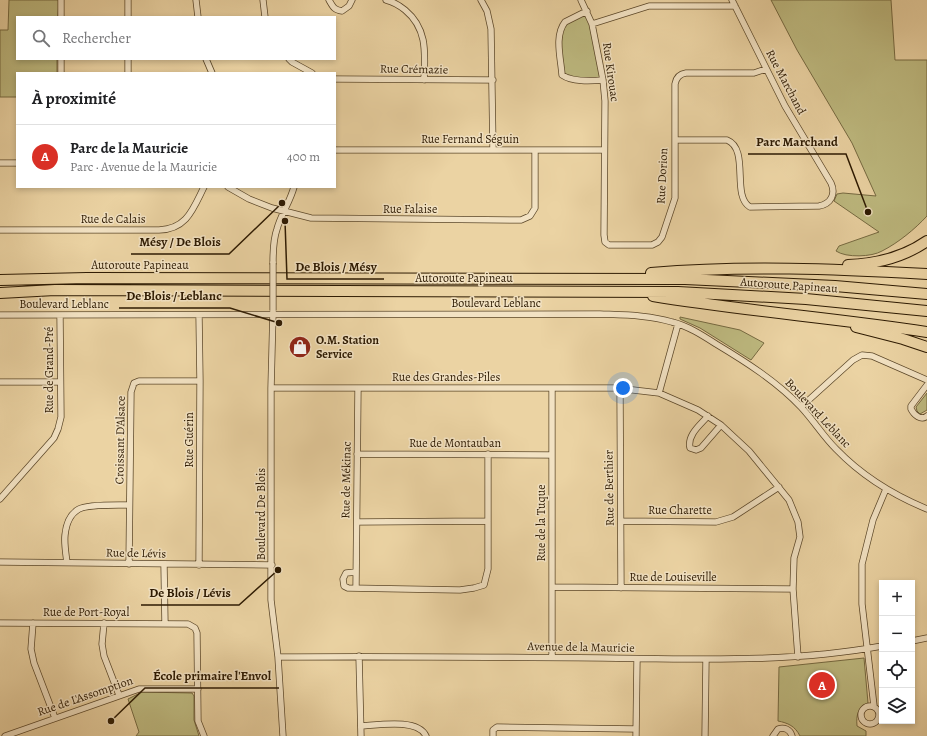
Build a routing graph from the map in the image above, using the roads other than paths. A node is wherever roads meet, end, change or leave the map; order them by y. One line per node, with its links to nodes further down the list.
1 (61, 0): 13 (street)
2 (128, 0): 14 (street)
3 (196, 0): 15 (street)
4 (264, 0): 16 (street)
5 (330, 0): 6 (street)
6 (352, 0)
7 (386, 0): 28 (street)
8 (481, 0): 29 (street)
9 (581, 0): 12 (street, Rue Kirouac)
10 (732, 0): 11 (street, Rue Marchand)
11 (735, 6): 17 (street); 22 (street, Rue Marchand)
12 (587, 11): 17 (street, Rue Kirouac); 30 (street)
13 (61, 16)
14 (128, 16)
15 (198, 16)
16 (265, 16)
17 (592, 24): 30 (street, Rue Kirouac)
18 (61, 60): 24 (street)
19 (128, 60): 25 (street)
20 (206, 60): 23 (street)
21 (290, 60): 26 (street)
22 (766, 69): 31 (street, Rue Dorion); 31 (street, Rue Marchand)
23 (211, 71)
24 (61, 72)
25 (128, 72)
26 (310, 72)
27 (336, 78): 28 (street, Rue Crémazie)
28 (424, 80): 29 (street, Rue Crémazie)
29 (493, 80): 33 (street)
30 (603, 80): 35 (street, Rue Kirouac)
31 (675, 140): 35 (street, Rue Dorion)
32 (336, 150): 33 (street, Rue Fernand Séguin)
33 (493, 150): 34 (street, Rue Fernand Séguin)
34 (534, 150): 35 (street, Rue Fernand Séguin); 41 (street, Rue Falaise)
35 (604, 150)
36 (0, 163): 37 (street)
37 (16, 163)
38 (203, 188): 42 (street, Rue de Calais)
39 (230, 188): 41 (street, Rue Falaise)
40 (294, 188): 41 (street, Boulevard De Blois)
41 (284, 212): 52 (street, Boulevard De Blois, bridge)
42 (0, 230)
43 (927, 241): 44 (highway)
44 (825, 270): 45 (highway); 46 (highway)
45 (927, 274)
46 (589, 278): 47 (highway, Autoroute Papineau); 50 (highway, Autoroute Papineau)
47 (0, 280)
48 (619, 291): 49 (highway, Autoroute Papineau); 51 (highway, Autoroute Papineau); 56 (highway)
49 (0, 293)
50 (927, 294)
51 (927, 311)
52 (273, 313): 55 (street, Boulevard Leblanc); 57 (street, Boulevard Leblanc); 65 (street, Boulevard De Blois)
53 (0, 315): 54 (street, Boulevard Leblanc)
54 (60, 315): 55 (street, Boulevard Leblanc); 63 (street, Rue de Grand-Pré)
55 (199, 315): 61 (street, Rue Guérin)
56 (833, 319): 58 (highway); 59 (highway)
57 (678, 324): 69 (street); 70 (street, Boulevard Leblanc)
58 (927, 332)
59 (927, 347)
60 (927, 380): 70 (street)
61 (200, 381): 80 (street, Croissant D'Alsace); 89 (street, Rue Guérin)
62 (0, 382): 63 (street)
63 (60, 382): 79 (street, Rue de Grand-Pré)
64 (927, 385): 72 (street)
65 (272, 388): 66 (street, Rue des Grandes-Piles); 90 (street, Boulevard De Blois)
66 (358, 388): 67 (street, Rue des Grandes-Piles); 74 (street, Rue de Mékinac)
67 (552, 388): 68 (street, Rue des Grandes-Piles); 76 (street, Rue de la Tuque)
68 (620, 388): 69 (street, Rue des Grandes-Piles); 83 (street, Rue de Berthier)
69 (659, 393): 71 (street, Rue des Grandes-Piles)
70 (801, 407): 78 (street, Boulevard Leblanc)
71 (708, 416): 73 (street, Rue des Grandes-Piles); 73 (street)
72 (927, 416)
73 (720, 426): 77 (street, Rue des Grandes-Piles)
74 (358, 454): 75 (street, Rue de Montauban); 84 (street, Rue de Mékinac)
75 (488, 454): 76 (street, Rue de Montauban); 82 (street)
76 (552, 455): 92 (street, Rue de la Tuque)
77 (779, 487): 83 (street, Rue Charette); 95 (street, Rue des Grandes-Piles)
78 (886, 489): 81 (street, Boulevard Leblanc); 103 (street)
79 (0, 499)
80 (129, 505): 86 (street); 87 (street, Croissant D'Alsace)
81 (927, 509)
82 (488, 521): 84 (street); 93 (street)
83 (621, 521): 94 (street, Rue de Berthier)
84 (357, 522): 91 (street, Rue de Mékinac)
85 (0, 562): 86 (street, Rue de Lévis)
86 (67, 564): 87 (street, Rue de Lévis)
87 (130, 564): 88 (street, Rue de Lévis)
88 (164, 565): 89 (street, Rue de Lévis); 99 (street)
89 (199, 565): 90 (street, Rue de Lévis)
90 (272, 565): 105 (street, Boulevard De Blois)
91 (356, 572): 93 (street, Rue de Mékinac); 93 (street)
92 (552, 587): 94 (street, Rue de Louiseville); 106 (street, Rue de la Tuque)
93 (356, 588)
94 (621, 588): 95 (street, Rue de Louiseville)
95 (793, 589): 107 (street, Rue des Grandes-Piles)
96 (33, 623): 97 (street, Rue de Port-Royal); 98 (street, Rue de Port-Royal); 113 (street)
97 (104, 623): 99 (street, Rue de Port-Royal); 111 (street)
98 (0, 624)
99 (165, 624): 110 (street, Rue de Port-Royal)
100 (927, 638): 101 (street)
101 (915, 640)
102 (879, 647): 103 (street, Avenue de la Mauricie)
103 (866, 649): 107 (street, Avenue de la Mauricie); 112 (street)
104 (359, 656): 105 (street, Avenue de la Mauricie); 106 (street, Avenue de la Mauricie); 114 (street)
105 (278, 657): 118 (street, Boulevard De Blois)
106 (552, 657): 108 (street, Avenue de la Mauricie)
107 (798, 657): 109 (street, Avenue de la Mauricie)
108 (637, 658): 109 (street, Avenue de la Mauricie); 115 (street)
109 (706, 659): 123 (street)
110 (198, 689): 111 (street, Rue de L'Assomption); 117 (street)
111 (119, 695): 113 (street, Rue de L'Assomption)
112 (874, 706)
113 (55, 718): 116 (street, Rue de L'Assomption)
114 (361, 726): 119 (street); 120 (street)
115 (636, 729): 121 (street); 122 (street)
116 (5, 736)
117 (204, 736)
118 (283, 736)
119 (361, 736)
120 (426, 736)
121 (493, 736)
122 (636, 736)
123 (706, 736)
124 (773, 736): 125 (street)
125 (792, 736)

